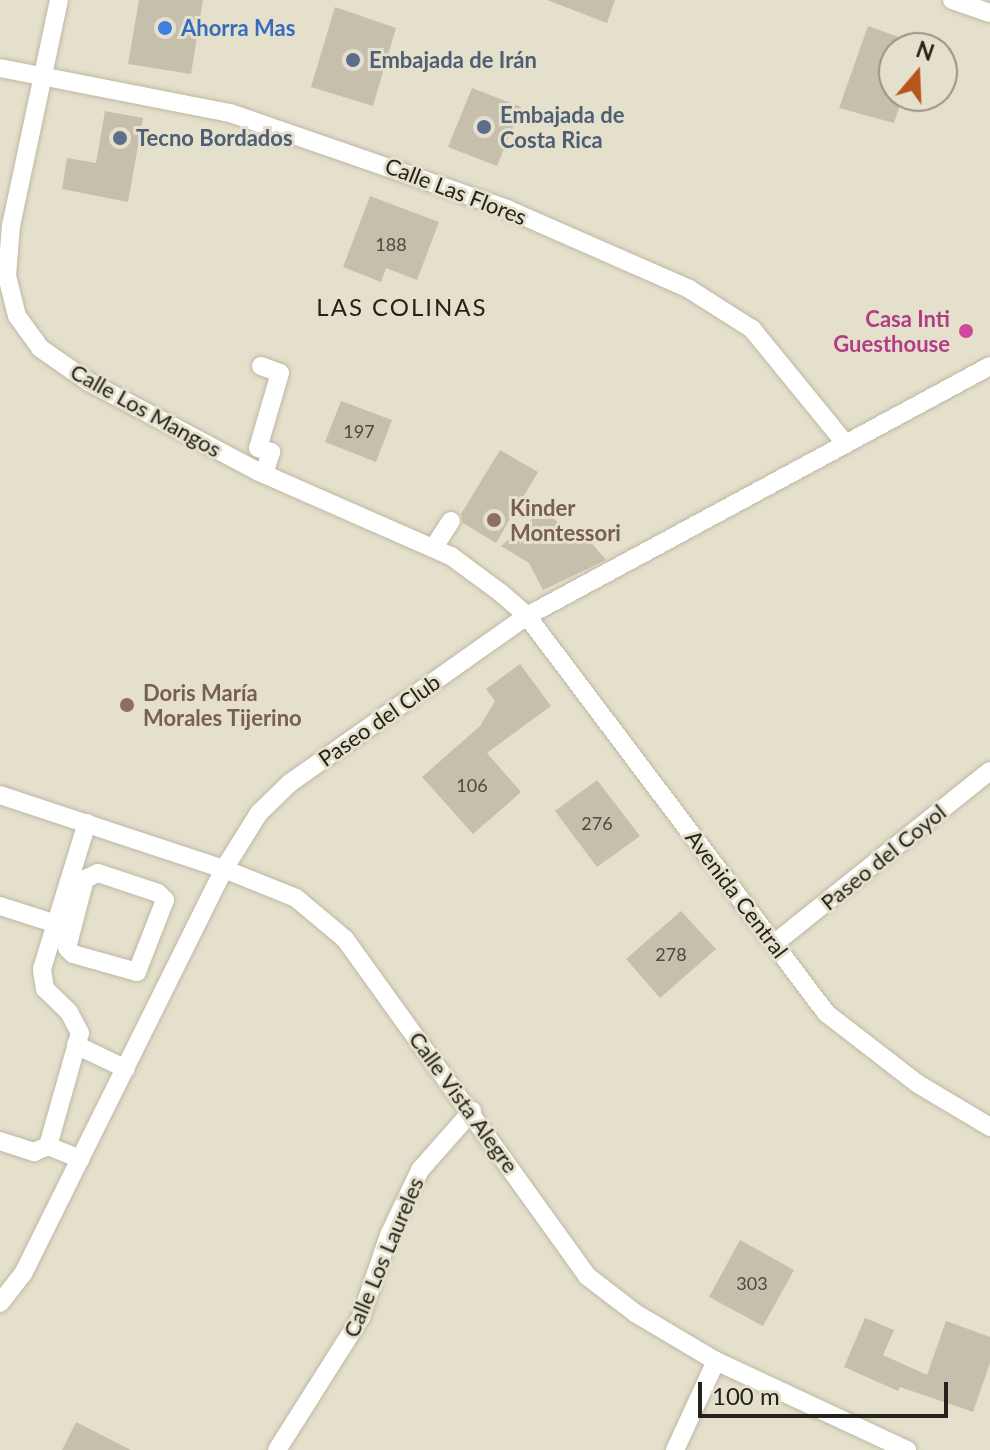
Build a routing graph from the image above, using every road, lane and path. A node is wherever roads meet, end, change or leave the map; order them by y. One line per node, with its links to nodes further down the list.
1 (59, 0): 5 (street, Calle Los Mangos)
2 (952, 0): 3 (street)
3 (990, 13)
4 (0, 68): 5 (street, Calle Las Flores)
5 (44, 75): 8 (street, Calle Las Flores); 9 (street, Calle Los Mangos)
6 (261, 366): 9 (street)
7 (990, 366): 8 (street, Paseo del Club)
8 (844, 442): 12 (street, Paseo del Club)
9 (264, 474): 11 (street, Calle Los Mangos)
10 (451, 521): 11 (street)
11 (434, 547): 12 (street, Calle Los Mangos)
12 (527, 616): 16 (street, Paseo del Club); 19 (street, Avenida Central)
13 (990, 771): 19 (street, Paseo del Coyol)
14 (0, 795): 15 (street, Calle Vista Alegre)
15 (87, 823): 16 (street, Calle Vista Alegre); 18 (street)
16 (224, 869): 21 (street, Paseo del Club); 22 (street, Calle Vista Alegre)
17 (0, 906): 18 (street)
18 (62, 925): 18 (street); 20 (street)
19 (775, 943): 23 (street, Avenida Central)
20 (76, 1045): 21 (street); 25 (street)
21 (126, 1069): 26 (street, Paseo del Club)
22 (472, 1111): 28 (street, Calle Vista Alegre); 29 (street, Calle Los Laureles)
23 (990, 1127)
24 (0, 1141): 25 (street)
25 (48, 1146): 26 (street)
26 (81, 1159): 27 (street, Paseo del Club)
27 (0, 1303)
28 (716, 1361): 30 (street); 31 (street, Calle Vista Alegre)
29 (277, 1450)
30 (675, 1450)
31 (907, 1450)

